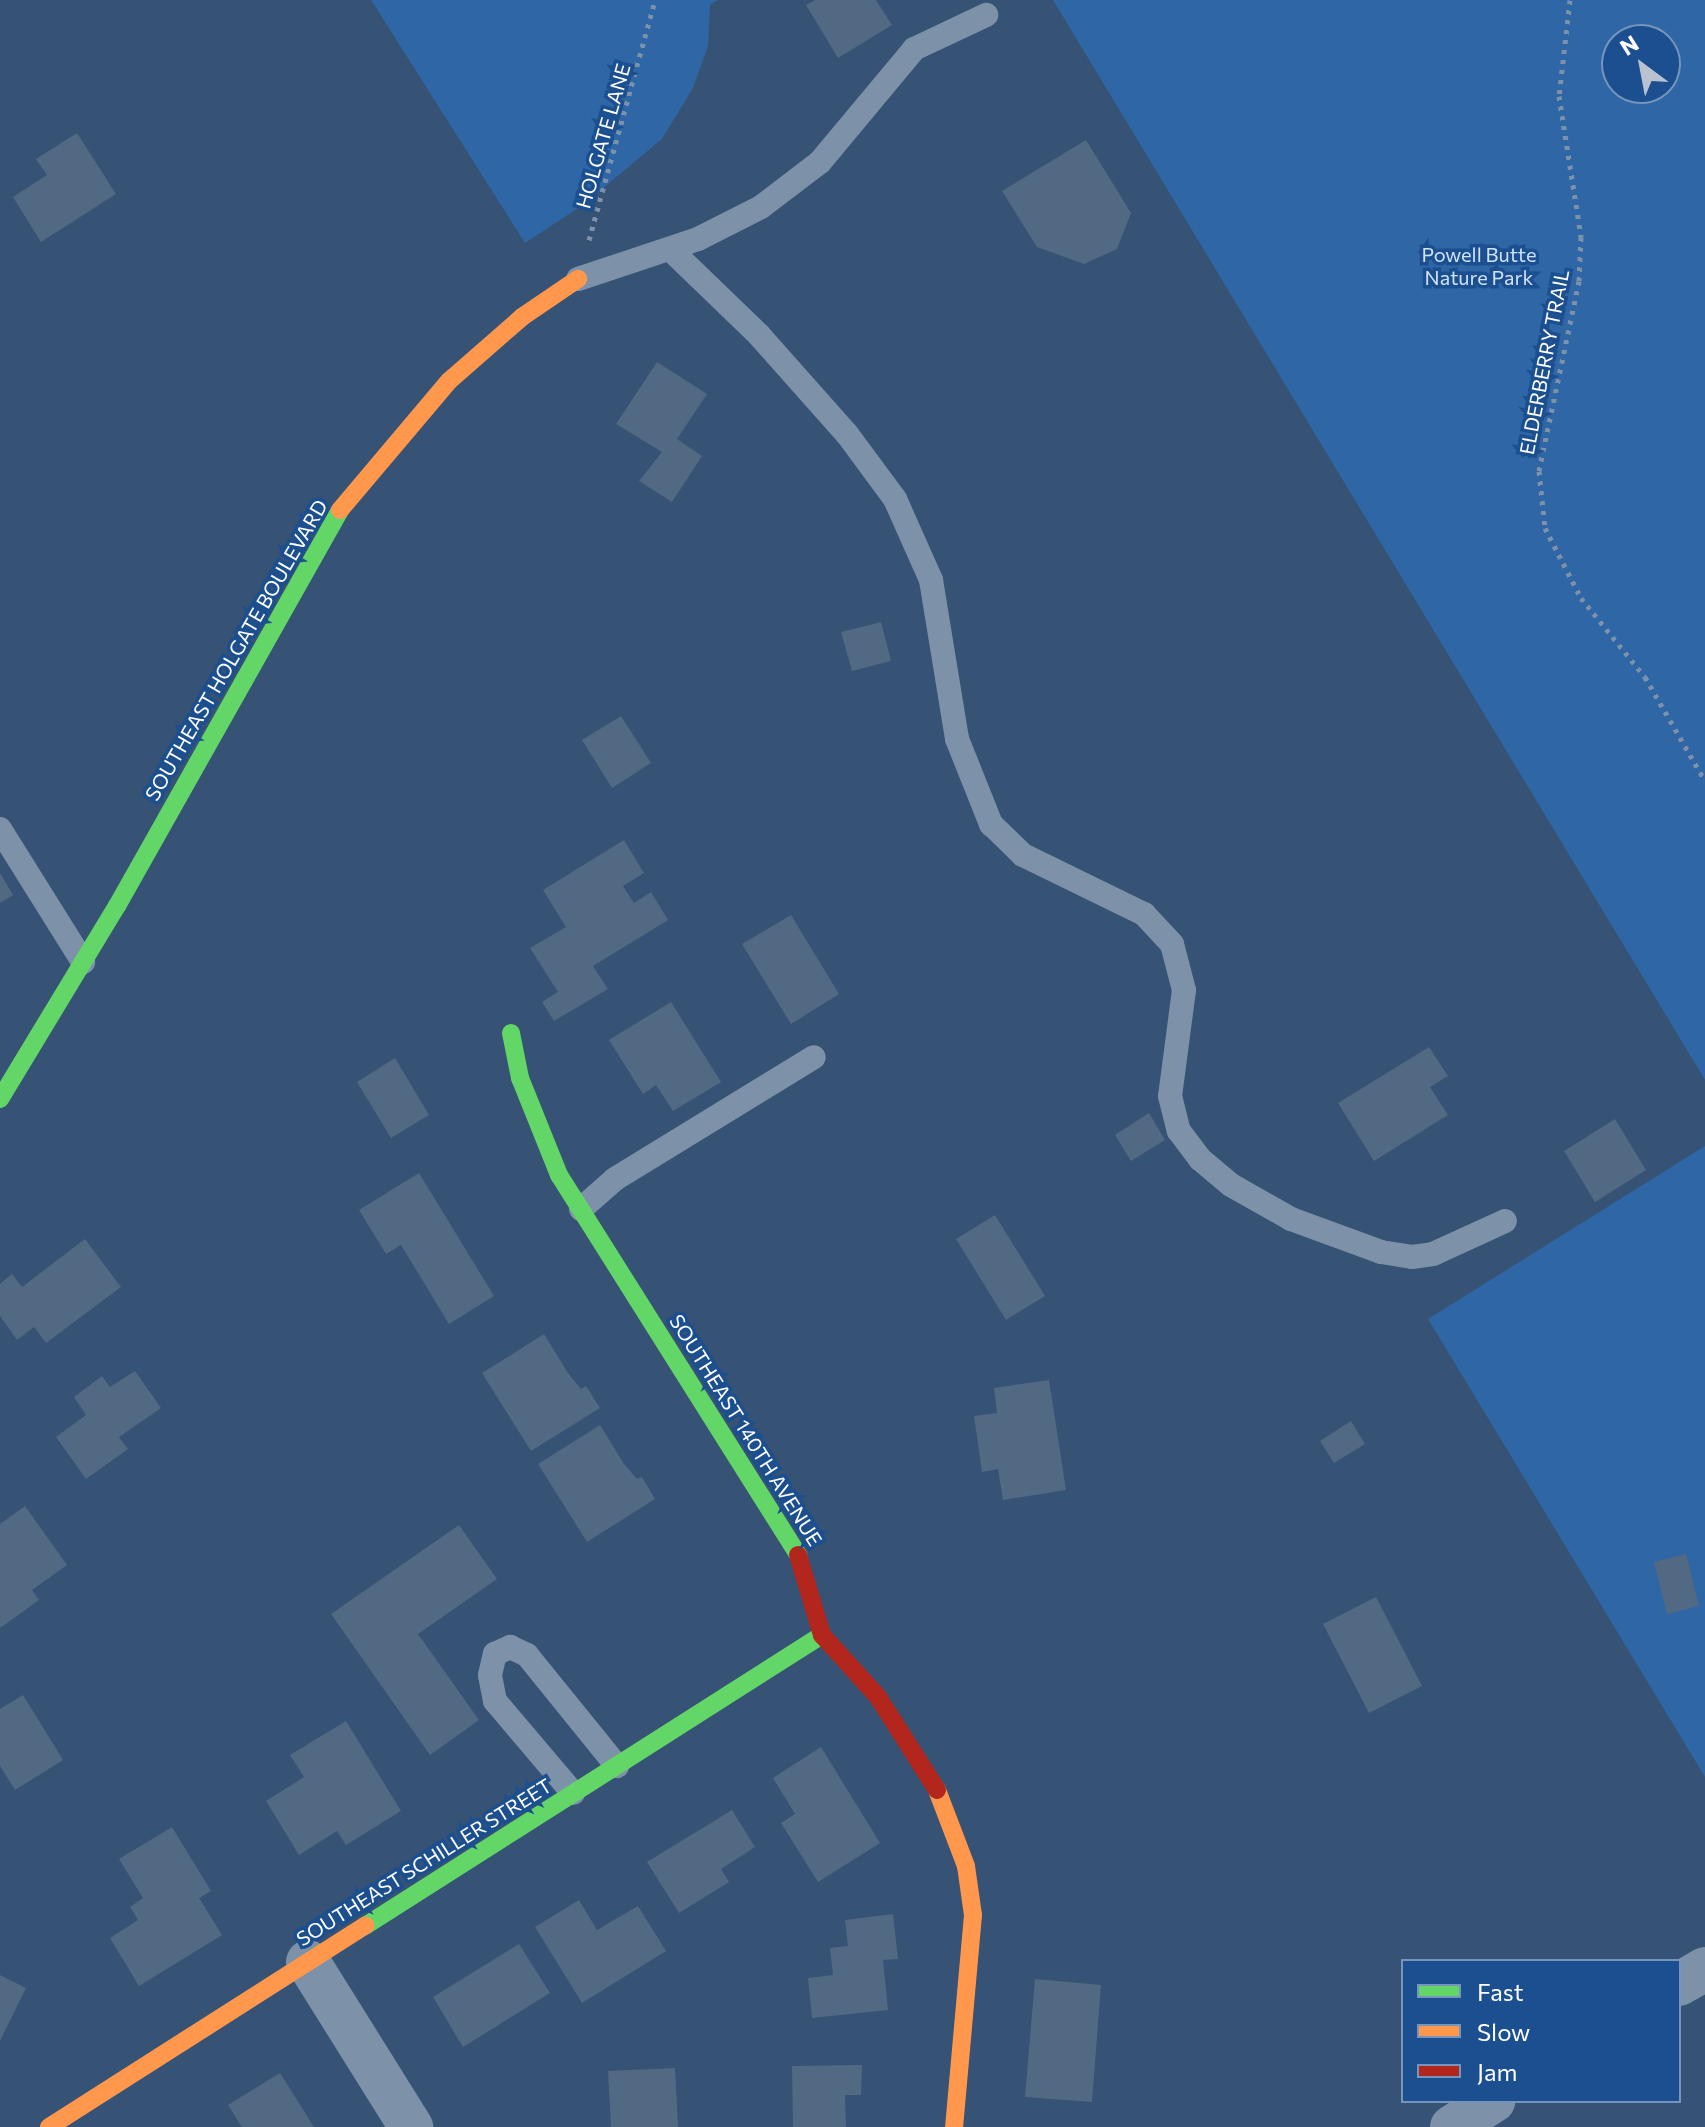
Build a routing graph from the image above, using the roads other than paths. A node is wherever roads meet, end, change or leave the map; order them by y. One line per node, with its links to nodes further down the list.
1 (986, 15): 2 (lane)
2 (670, 249): 3 (lane); 10 (lane)
3 (578, 279): 5 (street, SOUTHEAST HOLGATE BOULEVARD)
4 (0, 829): 5 (lane)
5 (83, 962): 8 (street, SOUTHEAST HOLGATE BOULEVARD)
6 (511, 1033): 9 (street, SOUTHEAST 140TH AVENUE)
7 (814, 1057): 9 (lane)
8 (0, 1099)
9 (581, 1209): 11 (street, SOUTHEAST 140TH AVENUE)
10 (1505, 1221)
11 (822, 1635): 12 (street, SOUTHEAST SCHILLER STREET); 20 (street, SOUTHEAST 140TH AVENUE)
12 (617, 1766): 13 (street, SOUTHEAST SCHILLER STREET); 13 (lane)
13 (573, 1793): 14 (street, SOUTHEAST SCHILLER STREET)
14 (308, 1962): 18 (street, SOUTHEAST SCHILLER STREET); 19 (street)
15 (1705, 1969): 16 (street)
16 (1681, 1983)
17 (1490, 2103): 21 (street)
18 (49, 2127)
19 (411, 2127)
20 (954, 2127)
21 (1452, 2127)

